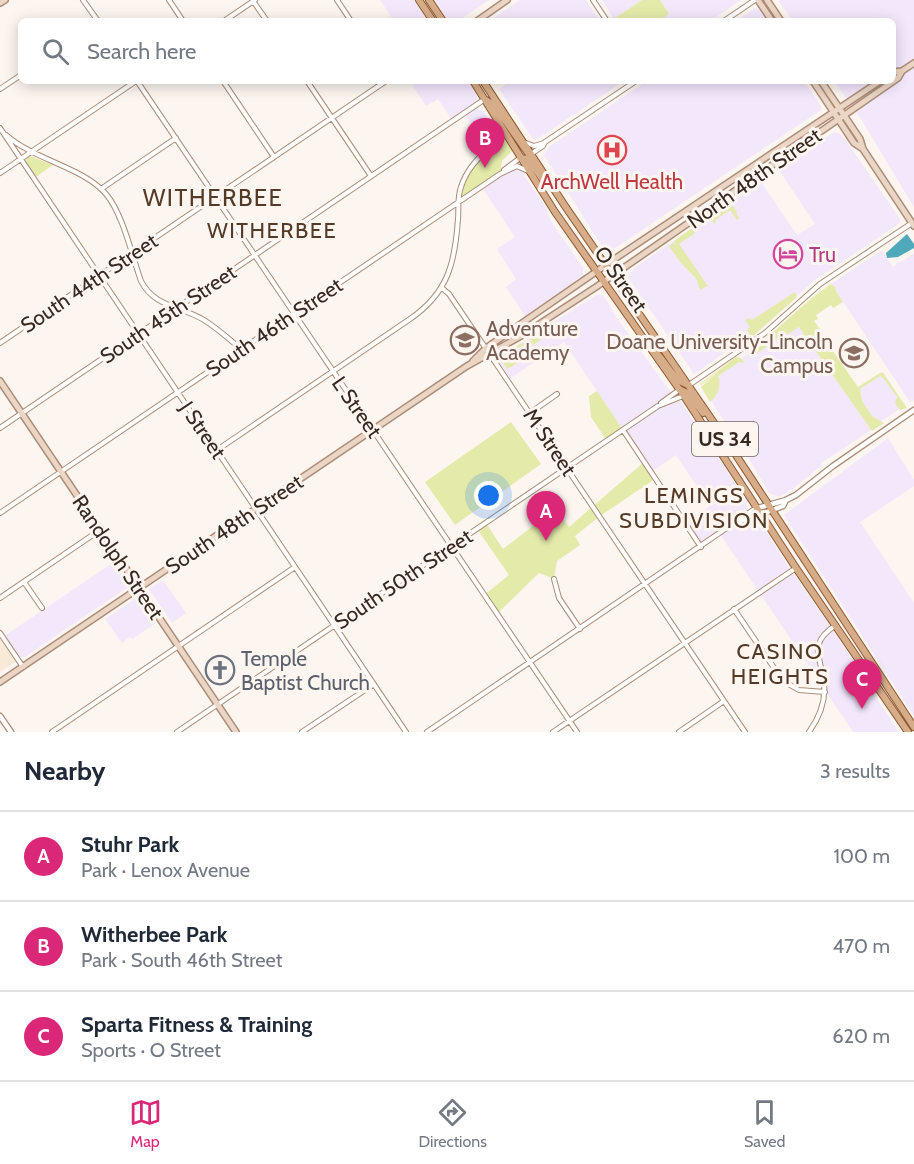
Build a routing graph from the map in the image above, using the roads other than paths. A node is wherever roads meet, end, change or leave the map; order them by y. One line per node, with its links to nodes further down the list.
1 (5, 0): 12 (main road)
2 (83, 0): 13 (street)
3 (169, 0): 14 (street)
4 (254, 0): 15 (street); 16 (street)
5 (337, 0): 17 (street)
6 (419, 0): 18 (main road)
7 (429, 0): 19 (main road)
8 (507, 0): 20 (main road)
9 (593, 0): 21 (street)
10 (757, 0): 22 (street); 23 (main road)
11 (767, 0): 24 (main road)
12 (0, 3)
13 (96, 18)
14 (181, 18)
15 (228, 18)
16 (265, 18)
17 (349, 18)
18 (431, 18)
19 (441, 18)
20 (481, 18)
21 (605, 18)
22 (729, 18)
23 (770, 18)
24 (779, 18)
25 (914, 63): 26 (main road, North 48th Street)
26 (902, 70): 27 (main road, North 48th Street); 29 (main road, North 48th Street)
27 (896, 71)
28 (18, 77): 42 (street)
29 (896, 79)
30 (133, 84): 55 (street)
31 (139, 84): 50 (street, L Street)
32 (225, 84): 57 (street)
33 (309, 84): 47 (street)
34 (382, 84): 47 (street, South 44th Street)
35 (475, 84): 43 (main road, O Street / US 34)
36 (485, 84): 51 (main road, O Street / US 34)
37 (632, 84): 52 (street)
38 (815, 84): 45 (main road)
39 (823, 84): 44 (main road)
40 (876, 84): 44 (main road, North 48th Street)
41 (889, 84): 46 (main road, North 48th Street)
42 (0, 89)
43 (485, 99): 56 (main road); 58 (main road, O Street / US 34); 63 (street, South 45th Street)
44 (840, 108): 45 (main road, North 48th Street); 46 (main road)
45 (833, 112): 48 (main road); 71 (main road, North 48th Street)
46 (844, 115): 48 (main road, North 48th Street); 54 (main road)
47 (332, 118): 57 (street, South 44th Street); 63 (street)
48 (838, 119): 54 (main road); 73 (main road, North 48th Street)
49 (0, 128): 55 (street); 59 (street, J Street)
50 (176, 138): 64 (street); 66 (street, L Street)
51 (524, 141): 52 (street); 56 (main road, O Street / US 34)
52 (545, 142): 56 (street)
53 (488, 149): 67 (street)
54 (863, 149): 68 (main road)
55 (32, 152): 59 (street); 64 (street)
56 (531, 154): 65 (main road, O Street / US 34)
57 (274, 157): 66 (street, South 44th Street)
58 (520, 158): 60 (main road, O Street / US 34); 62 (street, South 46th Street); 65 (main road)
59 (21, 159): 61 (street); 74 (street, J Street)
60 (528, 171): 62 (street, South 46th Street); 72 (main road, O Street / US 34)
61 (0, 173)
62 (500, 174): 67 (street, South 46th Street)
63 (371, 176): 70 (street, South 45th Street)
64 (101, 189): 69 (street)
65 (554, 190): 71 (main road, O Street / US 34)
66 (215, 197): 69 (street, South 44th Street); 70 (street, L Street)
67 (459, 201): 76 (street); 78 (street, South 46th Street)
68 (913, 224): 86 (street)
69 (131, 254): 74 (street, South 44th Street); 77 (street)
70 (254, 256): 77 (street, South 45th Street); 78 (street, L Street)
71 (607, 265): 72 (main road, South 48th Street); 73 (main road, O Street / US 34)
72 (596, 272): 75 (main road, O Street / US 34); 83 (main road, South 48th Street)
73 (614, 275): 75 (main road, North 48th Street); 86 (main road, O Street / US 34)
74 (99, 276): 79 (street, J Street); 80 (street, South 44th Street)
75 (603, 282): 81 (main road, O Street / US 34); 83 (main road, South 48th Street)
76 (442, 288): 83 (street, M Street); 84 (street)
77 (177, 308): 79 (street, South 45th Street); 82 (street)
78 (293, 314): 82 (street, South 46th Street); 84 (street, L Street)
79 (138, 334): 88 (street, J Street); 94 (street, South 45th Street)
80 (0, 343)
81 (645, 343): 86 (main road); 87 (main road, O Street / US 34)
82 (241, 349): 88 (street, South 46th Street)
83 (488, 351): 93 (street, M Street); 96 (main road, South 48th Street)
84 (332, 372): 96 (street, L Street); 99 (street)
85 (0, 381): 94 (main road, Randolph Street)
86 (689, 386): 98 (main road, O Street / US 34)
87 (679, 389): 90 (main road, O Street / US 34); 91 (street, South 50th Street); 98 (main road)
88 (178, 392): 99 (street, J Street); 101 (street, South 46th Street)
89 (557, 394): 93 (street)
90 (684, 396): 91 (street, South 50th Street); 104 (main road, O Street / US 34)
91 (658, 406): 97 (street, South 50th Street)
92 (914, 410): 102 (street)
93 (530, 412): 100 (street, M Street)
94 (22, 413): 95 (street, South 45th Street); 101 (main road, Randolph Street)
95 (0, 428)
96 (373, 430): 103 (main road, South 48th Street); 107 (street, L Street)
97 (623, 430): 100 (street, South 50th Street); 108 (street)
98 (721, 433): 102 (main road, O Street / US 34)
99 (217, 450): 103 (street, J Street)
100 (567, 468): 107 (street, South 50th Street); 113 (street, M Street)
101 (61, 471): 105 (street, South 46th Street); 106 (main road, Randolph Street)
102 (770, 507): 104 (street); 133 (main road, O Street / US 34)
103 (256, 509): 109 (street, J Street); 114 (main road, South 48th Street)
104 (760, 511): 108 (street); 110 (main road, O Street / US 34)
105 (0, 513)
106 (100, 530): 112 (street); 114 (main road, Randolph Street)
107 (452, 546): 119 (street, South 50th Street); 124 (street, L Street)
108 (701, 547): 113 (street)
109 (295, 567): 119 (street, J Street); 123 (street)
110 (796, 568): 117 (street); 118 (main road, O Street / US 34)
111 (554, 579): 120 (street)
112 (24, 582): 115 (street); 116 (street)
113 (646, 584): 120 (street); 122 (street, M Street)
114 (140, 588): 123 (main road, Randolph Street); 125 (main road, South 48th Street)
115 (0, 598)
116 (42, 608)
117 (734, 609): 122 (street); 128 (street)
118 (836, 625): 128 (street); 146 (main road, O Street / US 34)
119 (334, 626): 127 (street, J Street); 130 (street, South 50th Street)
120 (580, 629): 124 (street)
121 (0, 633): 125 (street)
122 (685, 643): 129 (street, M Street); 132 (street)
123 (179, 646): 130 (main road, Randolph Street); 135 (street)
124 (530, 663): 132 (street, L Street); 140 (street)
125 (23, 667): 126 (main road, South 48th Street)
126 (0, 682)
127 (374, 684): 138 (street); 139 (street, J Street)
128 (825, 692): 145 (street)
129 (724, 701): 143 (street); 144 (street, M Street)
130 (218, 704): 136 (street, South 50th Street); 137 (main road, Randolph Street)
131 (0, 716): 134 (street)
132 (569, 721): 141 (street); 142 (street, L Street)
133 (914, 727)
134 (11, 732)
135 (52, 732)
136 (177, 732)
137 (237, 732)
138 (302, 732)
139 (406, 732)
140 (427, 732)
141 (553, 732)
142 (577, 732)
143 (679, 732)
144 (745, 732)
145 (809, 732)
146 (908, 732)

